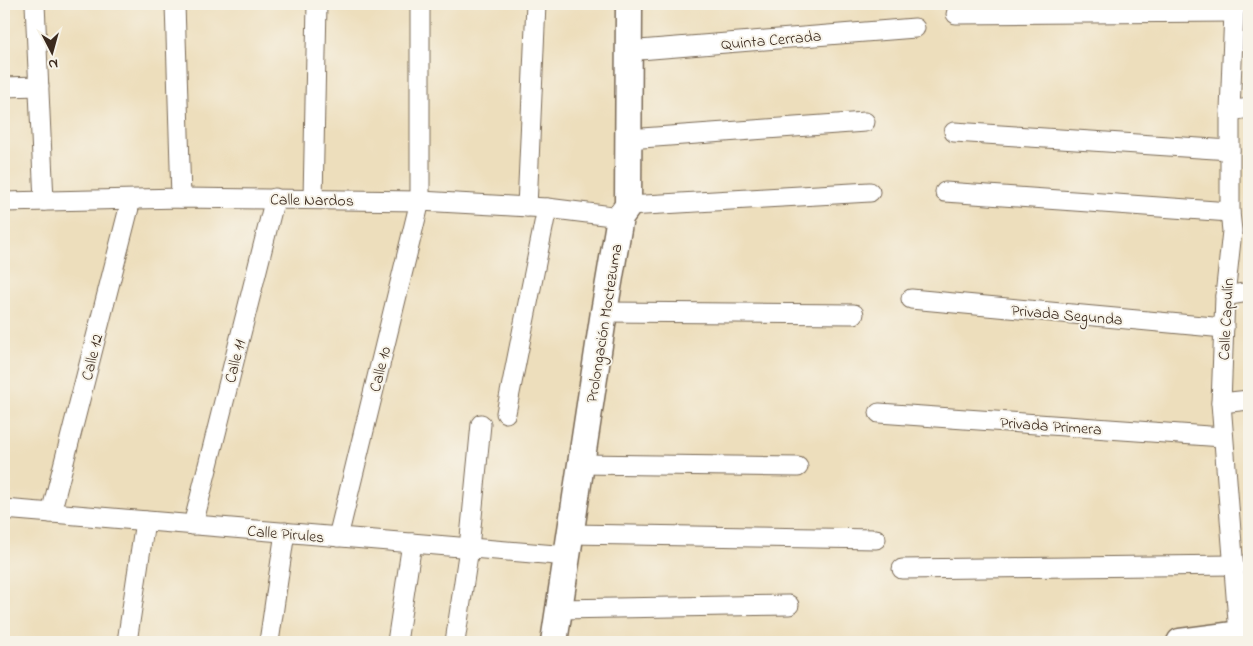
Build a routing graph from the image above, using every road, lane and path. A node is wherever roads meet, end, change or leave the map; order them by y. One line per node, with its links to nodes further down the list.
1 (35, 4): 11 (street)
2 (175, 4): 21 (street)
3 (317, 4): 23 (street)
4 (420, 4): 26 (street, Calle 10)
5 (536, 4): 28 (street)
6 (629, 4): 10 (main road, Prolongación Moctezuma)
7 (1235, 8): 8 (street); 14 (street, Calle Capulín)
8 (956, 14)
9 (915, 28): 10 (street, Quinta Cerrada)
10 (627, 51): 17 (main road, Prolongación Moctezuma)
11 (39, 86): 12 (street); 25 (street)
12 (4, 87)
13 (1249, 108): 14 (street)
14 (1230, 111): 18 (street, Calle Capulín)
15 (865, 122): 17 (street)
16 (954, 132): 18 (street)
17 (628, 139): 30 (main road, Prolongación Moctezuma)
18 (1230, 150): 31 (street, Calle Capulín)
19 (870, 192): 30 (street, Calle Nardos)
20 (945, 192): 31 (street)
21 (181, 198): 22 (street, Calle Nardos); 24 (street, Calle Nardos)
22 (275, 198): 23 (street, Calle Nardos); 49 (street, Calle 11)
23 (313, 199): 26 (street, Calle Nardos)
24 (130, 200): 25 (street, Calle Nardos); 47 (street, Calle 12)
25 (44, 201): 27 (street, Calle Nardos)
26 (420, 201): 28 (street, Calle Nardos); 51 (street, Calle 10)
27 (4, 202)
28 (527, 207): 29 (street, Calle Nardos)
29 (547, 208): 30 (street, Calle Nardos); 40 (street)
30 (624, 212): 35 (main road, Prolongación Moctezuma)
31 (1237, 224): 33 (street, Calle Capulín)
32 (1249, 292): 33 (street)
33 (1225, 296): 37 (street, Calle Capulín)
34 (911, 299): 37 (street, Privada Segunda)
35 (604, 312): 36 (street); 44 (main road, Prolongación Moctezuma)
36 (854, 314)
37 (1224, 328): 39 (street, Calle Capulín)
38 (1249, 400): 39 (street)
39 (1221, 403): 43 (street, Calle Capulín)
40 (506, 413)
41 (879, 413): 43 (street, Privada Primera)
42 (481, 424): 55 (street)
43 (1223, 436): 56 (street, Calle Capulín)
44 (581, 464): 45 (street); 54 (main road, Prolongación Moctezuma)
45 (798, 467)
46 (4, 509): 47 (street, Calle Pirules)
47 (51, 513): 48 (street, Calle Pirules)
48 (146, 521): 49 (street, Calle Pirules); 61 (street)
49 (193, 525): 50 (street, Calle Pirules)
50 (285, 532): 51 (street, Calle Pirules); 62 (street)
51 (338, 537): 53 (street, Calle Pirules)
52 (876, 539): 54 (street, Calle Pirules)
53 (412, 543): 55 (street, Calle Pirules); 63 (street)
54 (569, 545): 55 (street, Calle Pirules); 59 (main road, Prolongación Moctezuma)
55 (469, 548): 64 (street)
56 (1233, 565): 57 (street); 60 (street, Calle Capulín)
57 (902, 569)
58 (789, 605): 59 (street)
59 (560, 609): 65 (main road, Prolongación Moctezuma)
60 (1244, 634): 66 (main road)
61 (127, 642)
62 (269, 642)
63 (397, 642)
64 (455, 642)
65 (554, 642)
66 (1180, 642)

